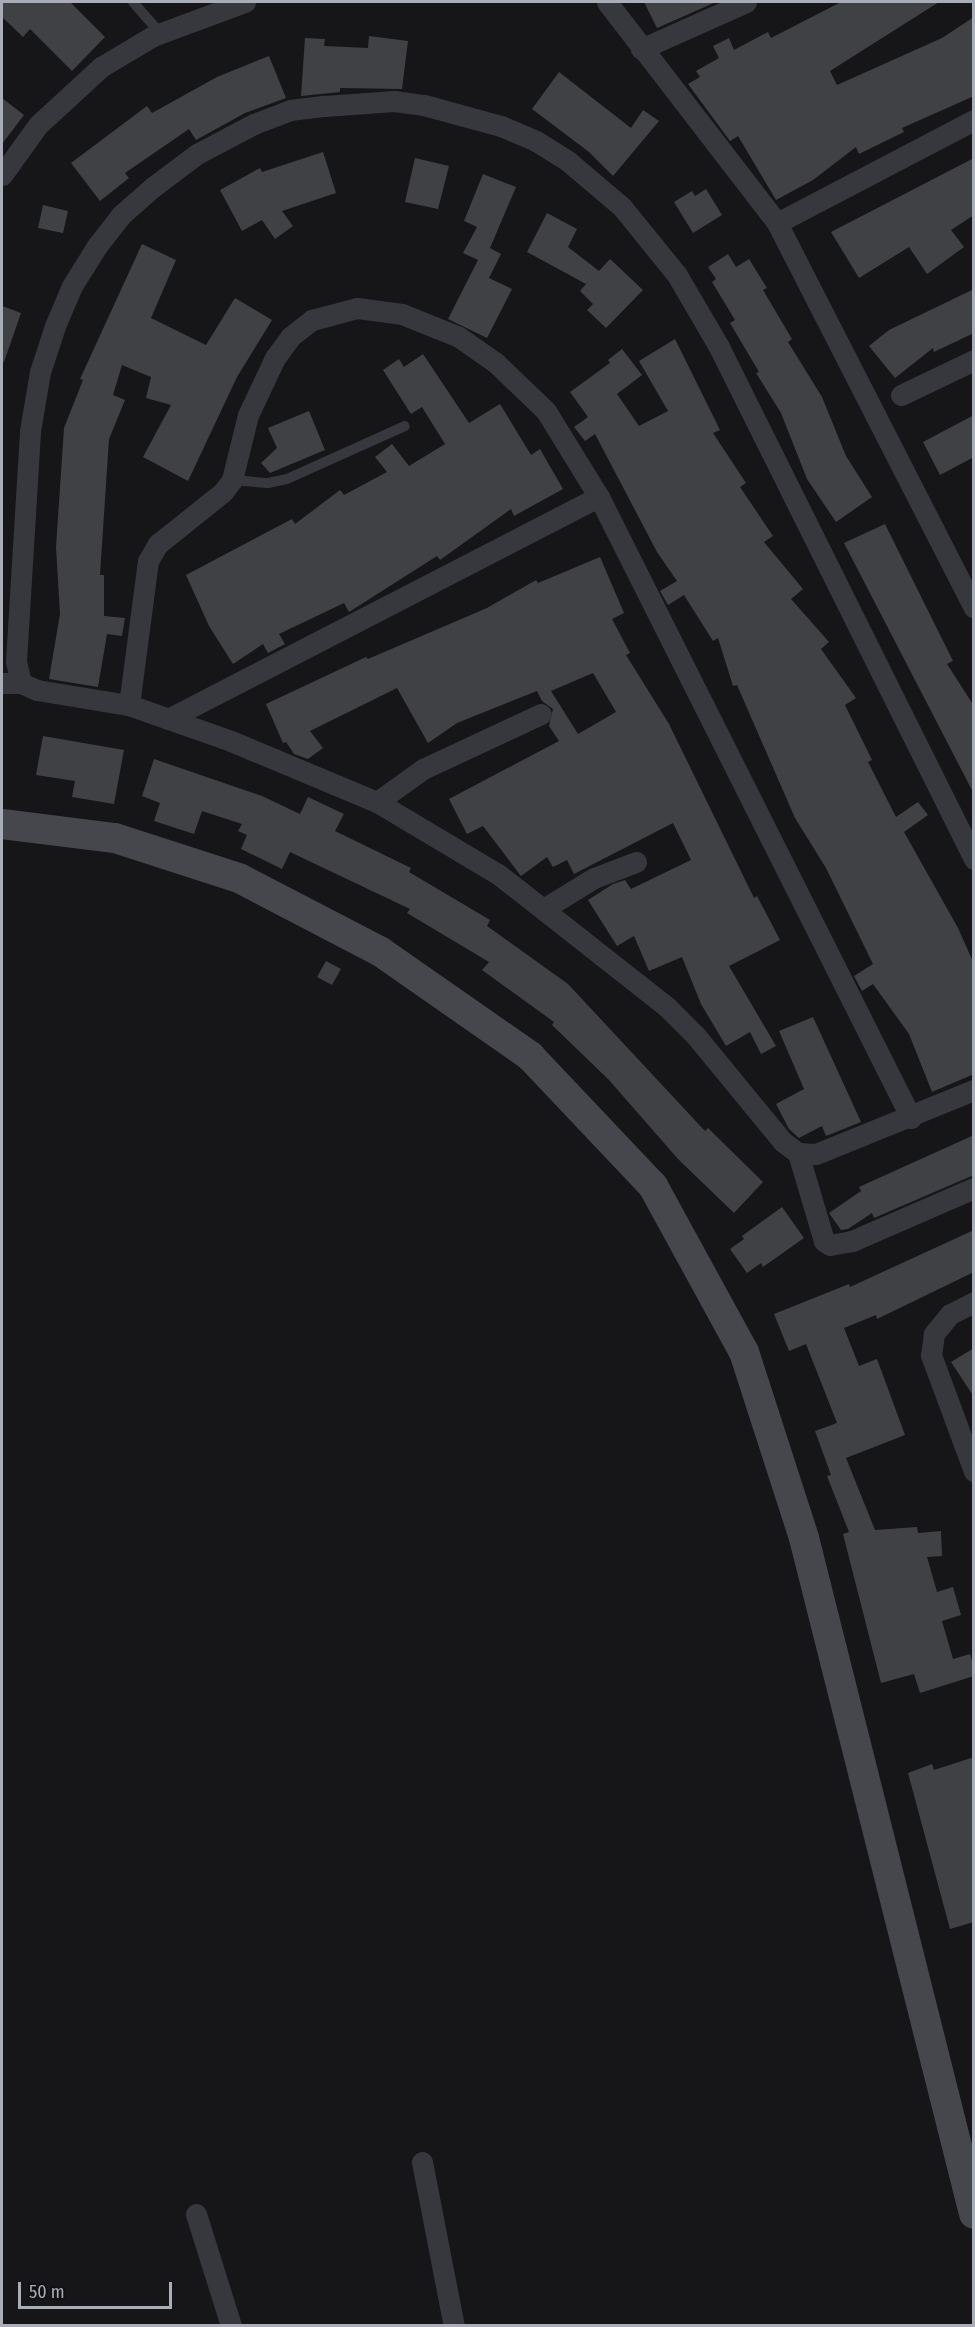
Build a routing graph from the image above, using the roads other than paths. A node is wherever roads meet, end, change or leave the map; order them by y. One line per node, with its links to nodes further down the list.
1 (133, 2): 5 (lane)
2 (245, 2): 5 (street)
3 (602, 2): 6 (street)
4 (746, 2): 6 (street)
5 (160, 33): 8 (street)
6 (641, 49): 9 (street)
7 (974, 120): 9 (street)
8 (2, 175)
9 (777, 223): 15 (street)
10 (974, 360): 11 (street)
11 (901, 395)
12 (405, 426): 13 (lane)
13 (232, 480): 14 (street); 17 (street)
14 (599, 497): 19 (street); 26 (street)
15 (974, 608)
16 (11, 683): 17 (street); 22 (street)
17 (129, 705): 19 (street)
18 (541, 714): 20 (street)
19 (168, 719): 20 (street)
20 (376, 802): 24 (street)
21 (2, 824): 33 (street)
22 (974, 859)
23 (636, 862): 24 (street)
24 (545, 908): 27 (street)
25 (974, 1090): 26 (street)
26 (911, 1118): 27 (street)
27 (798, 1153): 28 (street)
28 (974, 1188)
29 (974, 1302): 30 (street)
30 (974, 1471)
31 (423, 2162): 35 (street)
32 (196, 2214): 34 (street)
33 (974, 2214)
34 (231, 2325)
35 (454, 2325)

